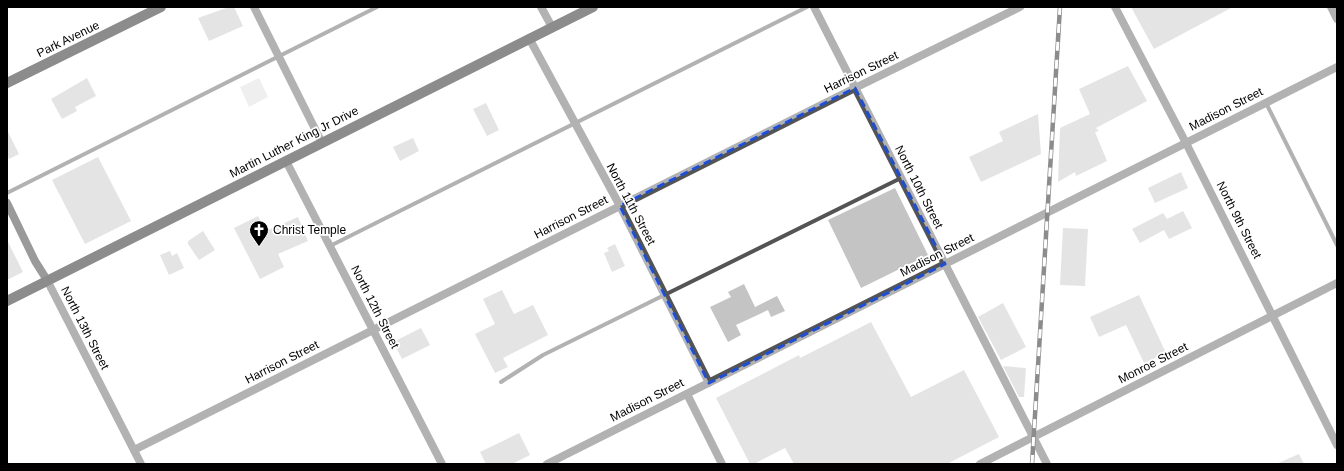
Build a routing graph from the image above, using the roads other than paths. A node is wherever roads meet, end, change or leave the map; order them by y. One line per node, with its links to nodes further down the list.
1 (161, 7): 16 (main road, Park Avenue)
2 (254, 7): 14 (street)
3 (377, 7): 14 (lane)
4 (541, 7): 12 (street)
5 (593, 7): 12 (main road, Martin Luther King Jr Drive)
6 (807, 7): 19 (lane)
7 (814, 7): 17 (street, North 10th Street)
8 (1020, 7): 17 (street, Harrison Street)
9 (1115, 7): 21 (street, North 9th Street)
10 (1331, 7): 11 (street)
11 (1337, 19)
12 (552, 27): 13 (main road, Martin Luther King Jr Drive)
13 (529, 38): 19 (street, North 11th Street); 20 (main road, Martin Luther King Jr Drive)
14 (279, 57): 20 (street); 24 (lane)
15 (1337, 67): 18 (street, Madison Street)
16 (7, 83)
17 (855, 88): 23 (street, North 10th Street); 26 (street, Harrison Street)
18 (1266, 103): 21 (street, Madison Street); 27 (lane)
19 (575, 124): 26 (street, North 11th Street); 28 (lane)
20 (322, 142): 22 (main road, Martin Luther King Jr Drive)
21 (1186, 143): 29 (street, Madison Street); 34 (street, North 9th Street)
22 (286, 161): 28 (street, North 12th Street); 30 (main road, Martin Luther King Jr Drive)
23 (901, 178): 29 (street, North 10th Street); 32 (lane)
24 (7, 193)
25 (7, 203): 30 (main road, North 13th Street)
26 (620, 206): 32 (street, North 11th Street); 35 (street, Harrison Street)
27 (1337, 244)
28 (330, 246): 35 (street, North 12th Street)
29 (945, 264): 37 (street, Madison Street); 39 (street, North 10th Street)
30 (47, 280): 33 (main road, Martin Luther King Jr Drive); 41 (street, North 13th Street)
31 (1337, 283): 34 (street, Monroe Street)
32 (664, 294): 36 (lane); 37 (street, North 11th Street)
33 (7, 300)
34 (1273, 315): 39 (street, Monroe Street); 40 (street, North 9th Street)
35 (374, 330): 41 (street, Harrison Street); 43 (street, North 12th Street)
36 (501, 382)
37 (709, 383): 38 (street, Madison Street)
38 (686, 394): 44 (street, Madison Street); 45 (street)
39 (1033, 438): 46 (street, Monroe Street); 47 (street, North 10th Street)
40 (1337, 445)
41 (134, 450): 42 (street, North 13th Street)
42 (142, 464)
43 (442, 464)
44 (547, 464)
45 (722, 464)
46 (980, 464)
47 (1047, 464)

